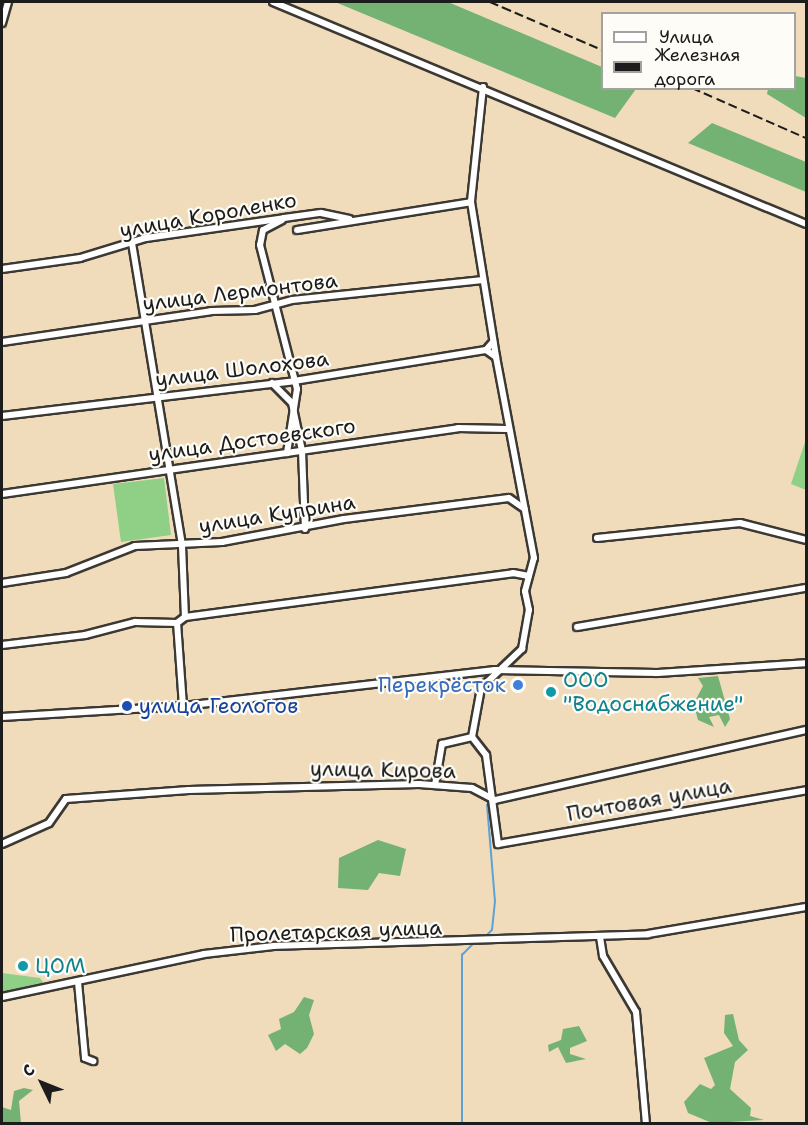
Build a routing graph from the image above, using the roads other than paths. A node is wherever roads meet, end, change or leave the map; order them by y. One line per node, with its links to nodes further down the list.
1 (8, 2): 3 (street)
2 (273, 2): 4 (street)
3 (2, 23)
4 (483, 87): 5 (street); 8 (street)
5 (471, 202): 7 (street, улица Короленко); 12 (street)
6 (297, 217): 7 (street, улица Короленко); 10 (street, улица Короленко); 13 (street)
7 (349, 219): 9 (street, улица Короленко)
8 (807, 224)
9 (297, 230)
10 (132, 243): 11 (street, улица Короленко); 14 (street)
11 (2, 269)
12 (483, 280): 13 (street, улица Лермонтова); 16 (street)
13 (276, 304): 14 (street, улица Лермонтова); 19 (street)
14 (146, 321): 15 (street, улица Лермонтова); 21 (street)
15 (2, 342)
16 (493, 342): 17 (street); 18 (street)
17 (486, 350): 18 (street); 19 (street, улица Шолохова)
18 (496, 357): 24 (street)
19 (294, 381): 20 (street, улица Шолохова); 23 (street)
20 (272, 383): 21 (street, улица Шолохова); 23 (street)
21 (158, 397): 22 (street, улица Шолохова); 27 (street)
22 (2, 416)
23 (295, 417): 25 (street); 26 (street)
24 (507, 429): 25 (street, улица Достоевского); 28 (street)
25 (302, 451): 26 (street, улица Достоевского); 32 (street)
26 (287, 453): 27 (street, улица Достоевского)
27 (167, 469): 29 (street, улица Достоевского); 35 (street)
28 (520, 487): 30 (street); 31 (street)
29 (2, 494)
30 (509, 498): 31 (street); 32 (street, улица Куприна)
31 (525, 508): 36 (street)
32 (305, 529): 35 (street, улица Куприна)
33 (597, 538): 34 (street)
34 (807, 540)
35 (182, 546): 37 (street, улица Куприна); 39 (street)
36 (529, 576): 39 (street); 43 (street)
37 (2, 583)
38 (807, 588): 41 (street)
39 (185, 617): 40 (street)
40 (177, 623): 42 (street); 47 (street)
41 (577, 627)
42 (2, 645)
43 (508, 663): 45 (street); 46 (street)
44 (807, 663): 46 (street)
45 (495, 670): 46 (street); 47 (street); 50 (street)
46 (511, 670)
47 (183, 706): 48 (street)
48 (2, 717)
49 (807, 730): 53 (street)
50 (472, 736): 51 (street); 53 (street)
51 (435, 785): 53 (street, улица Кирова); 54 (street, улица Кирова)
52 (807, 790): 53 (street, Почтовая улица)
53 (495, 800)
54 (2, 844)
55 (807, 907): 56 (street, Пролетарская улица)
56 (600, 936): 57 (street, Пролетарская улица); 60 (street)
57 (78, 982): 58 (street, Пролетарская улица); 59 (street)
58 (2, 997)
59 (93, 1062)
60 (646, 1124)

